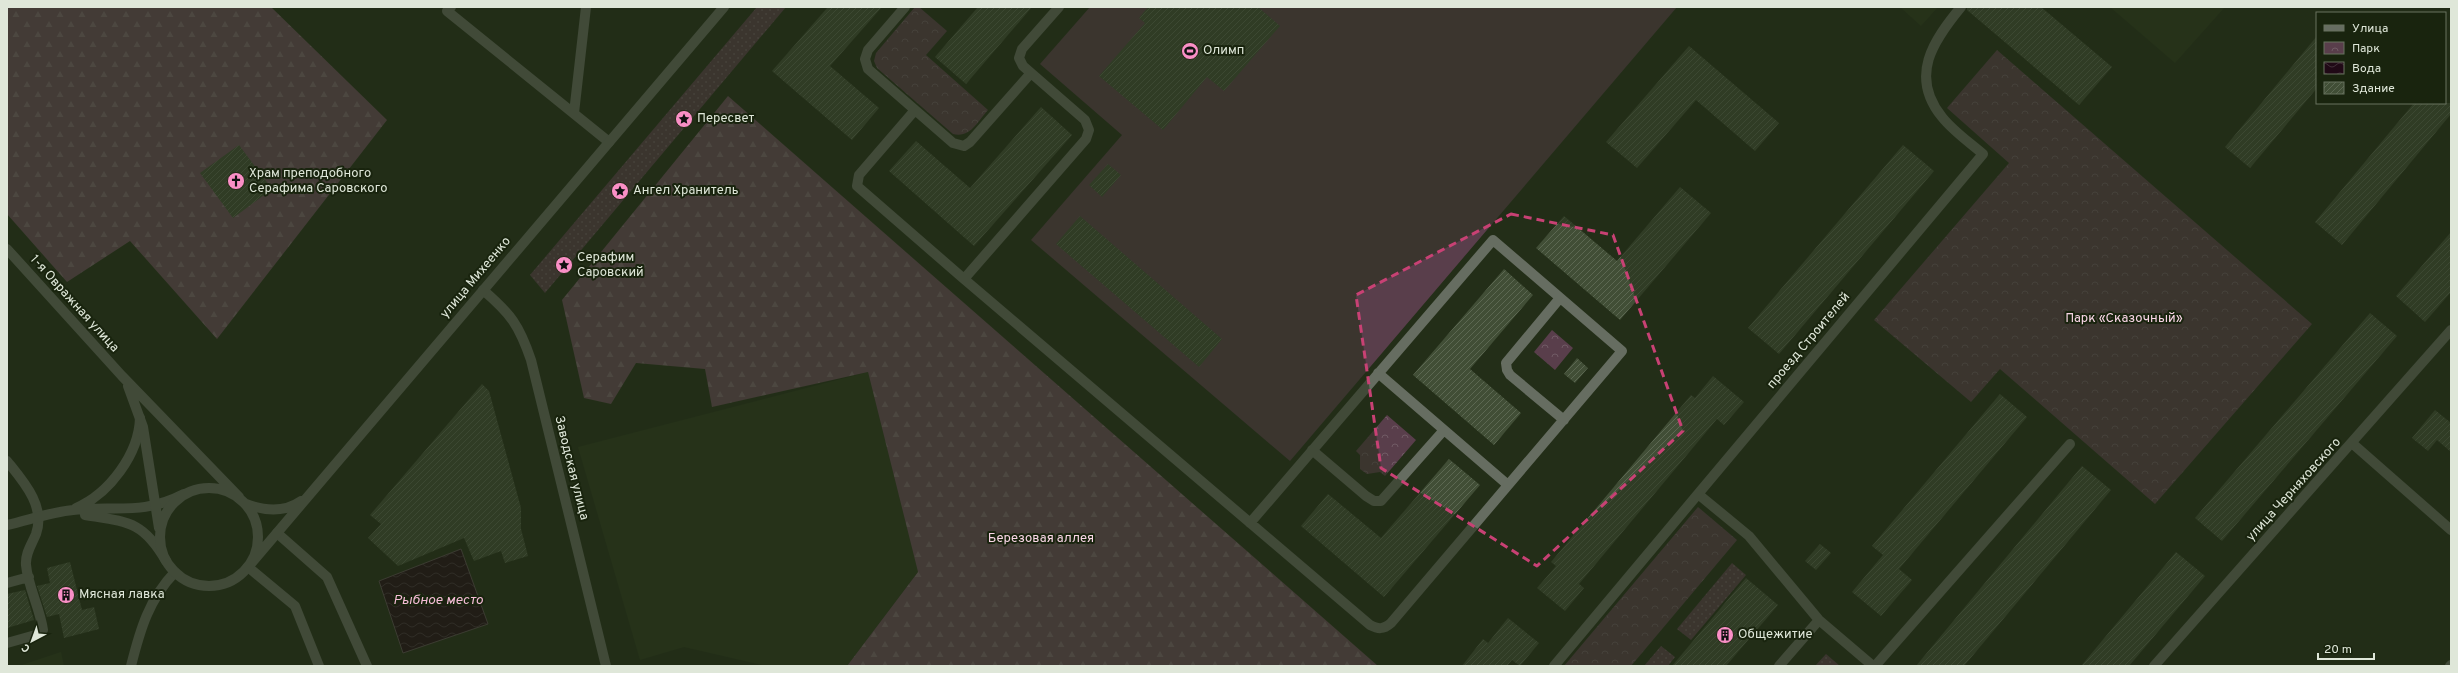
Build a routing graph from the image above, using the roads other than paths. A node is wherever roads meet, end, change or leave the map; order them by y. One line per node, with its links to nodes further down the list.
1 (451, 7): 9 (street)
2 (586, 7): 9 (street)
3 (724, 7): 10 (street, улица Михеенко)
4 (905, 7): 8 (street)
5 (1059, 7): 7 (street)
6 (1961, 7): 27 (street, проезд Строителей)
7 (1031, 73): 8 (street); 12 (street)
8 (915, 110): 12 (street)
9 (574, 113): 10 (street)
10 (609, 142): 13 (street, улица Михеенко)
11 (7, 249): 17 (street, 1-я Овражная улица)
12 (964, 279): 33 (street)
13 (483, 290): 28 (street, улица Михеенко); 48 (street, Заводская улица)
14 (1560, 298): 16 (street); 19 (street); 19 (street)
15 (2451, 330): 22 (street, улица Черняховского)
16 (1378, 373): 20 (street); 23 (street)
17 (122, 376): 18 (street); 29 (street)
18 (140, 416): 30 (street); 31 (street)
19 (1564, 420): 25 (street)
20 (1444, 430): 23 (street); 25 (street)
21 (2070, 444): 51 (street)
22 (2353, 444): 35 (street); 52 (street, улица Черняховского)
23 (1312, 450): 33 (street)
24 (7, 461): 32 (street)
25 (1508, 485): 33 (street)
26 (184, 494): 29 (street); 30 (street); 37 (street)
27 (1698, 494): 43 (street); 49 (street)
28 (309, 495): 29 (street); 36 (street, улица Михеенко)
29 (242, 501): 39 (street)
30 (156, 506): 31 (street); 37 (street)
31 (68, 511): 32 (street); 38 (street)
32 (39, 517): 34 (street); 41 (street)
33 (1250, 523)
34 (7, 525)
35 (2451, 530)
36 (277, 533): 39 (street, улица Михеенко); 47 (street)
37 (160, 534): 38 (street)
38 (166, 561): 40 (street)
39 (248, 566): 40 (street); 46 (street)
40 (175, 572): 45 (street)
41 (29, 576): 42 (street); 44 (street)
42 (7, 583)
43 (1819, 620): 50 (street); 51 (street)
44 (7, 643)
45 (131, 666)
46 (319, 666)
47 (367, 666)
48 (606, 666)
49 (1554, 666)
50 (1779, 666)
51 (1874, 666)
52 (2154, 666)

